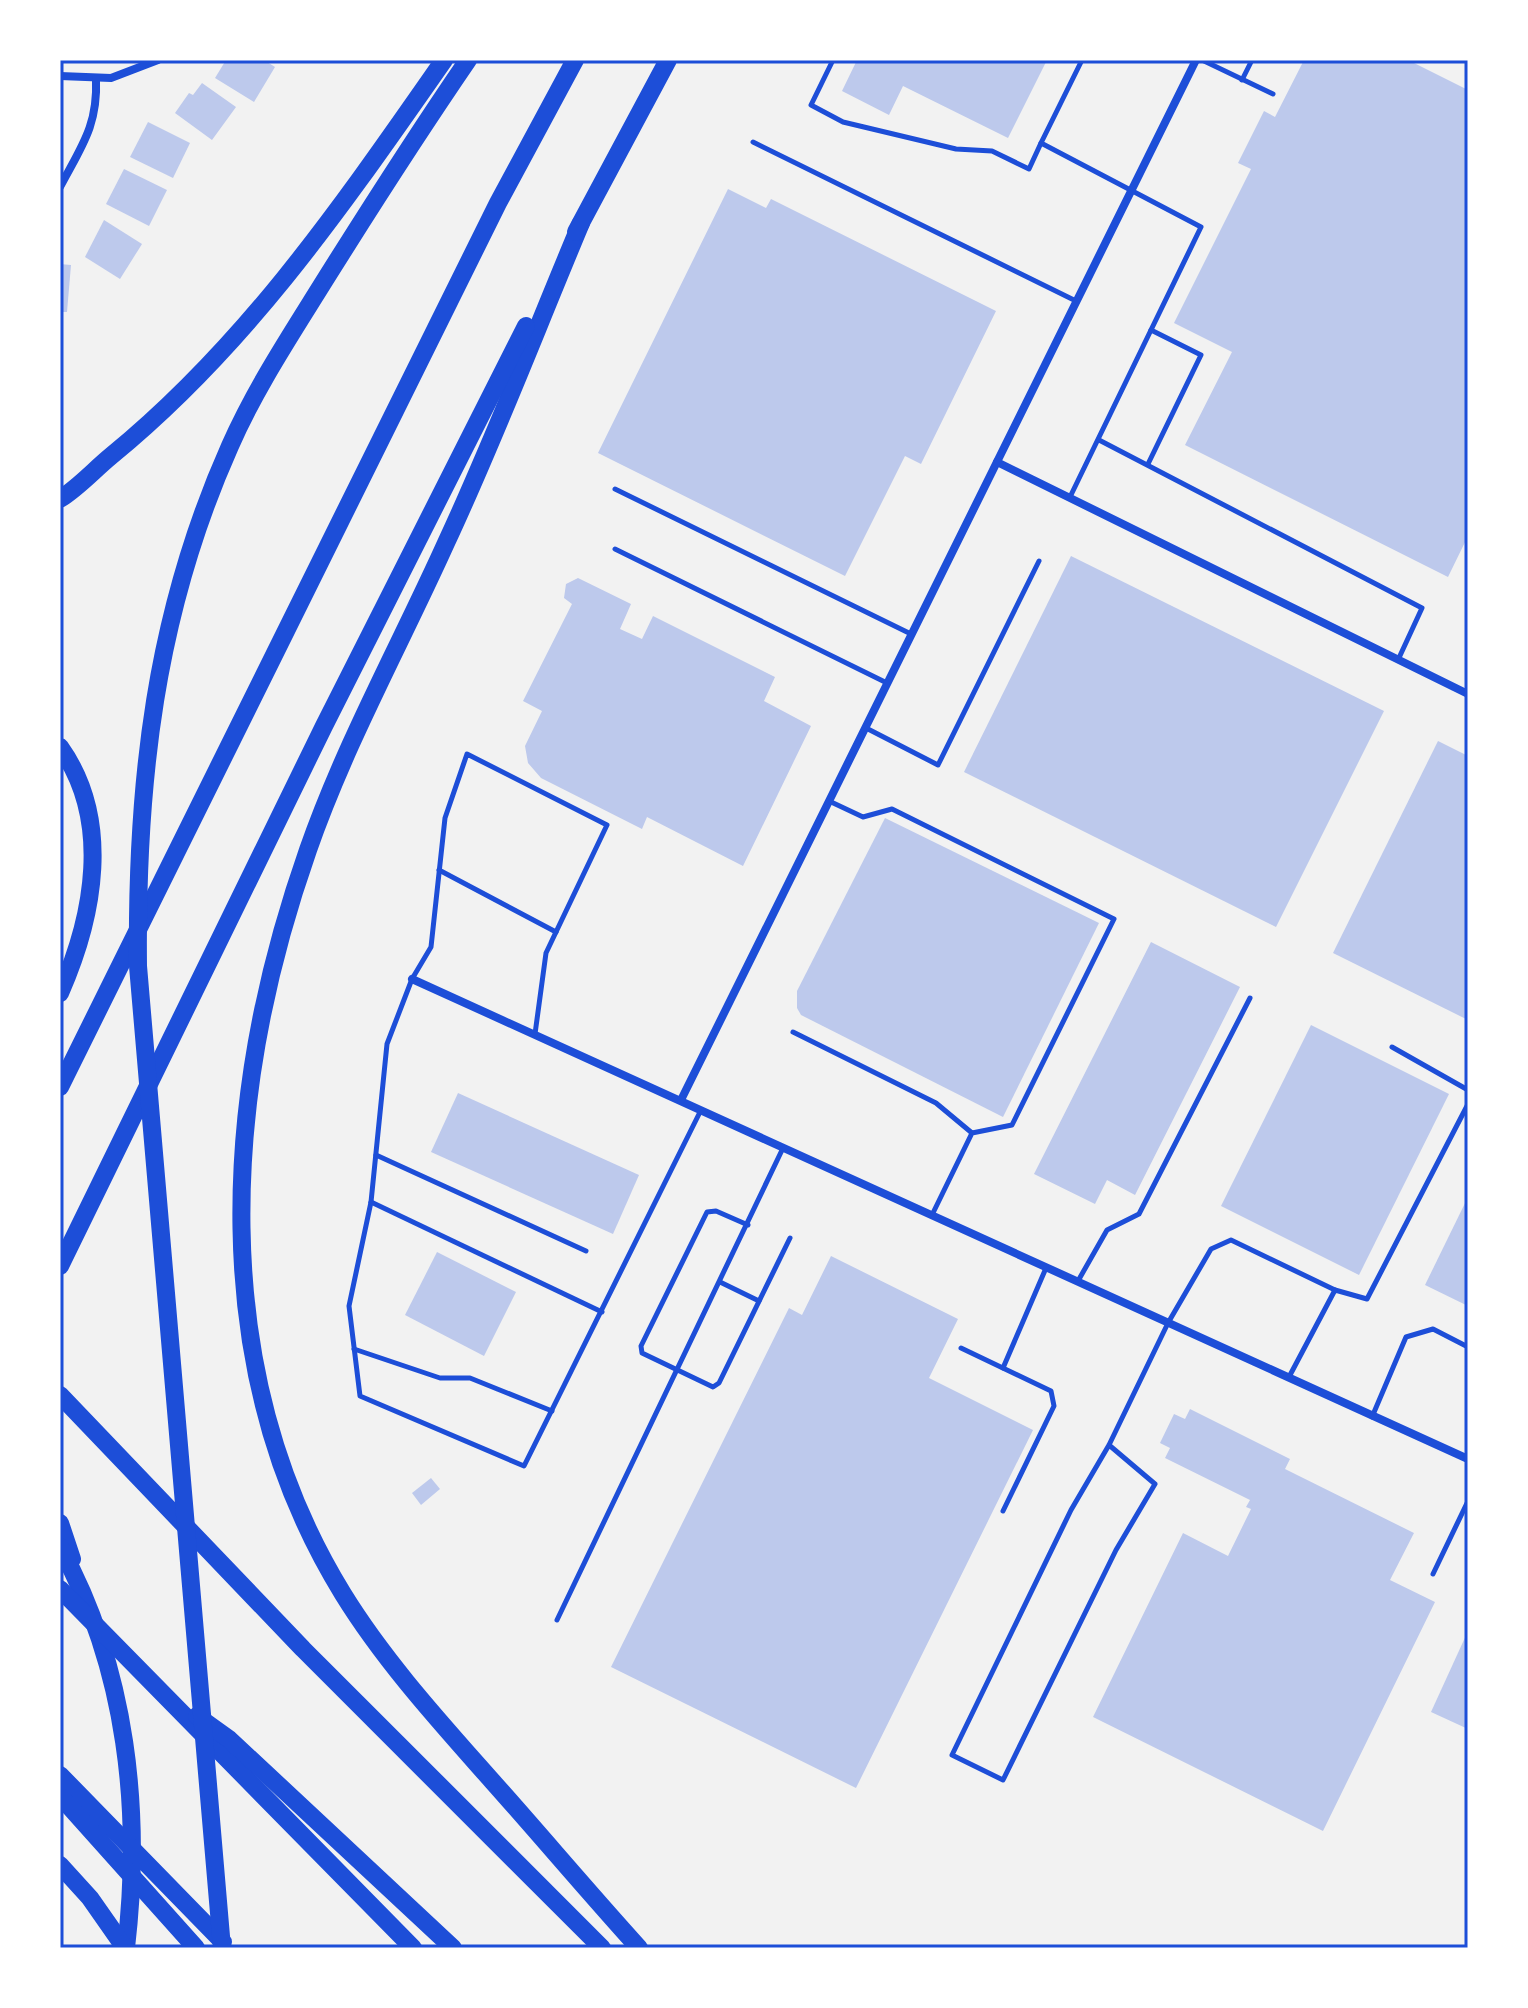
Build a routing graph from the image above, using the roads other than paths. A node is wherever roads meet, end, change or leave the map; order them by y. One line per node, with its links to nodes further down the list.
1 (158, 60): 11 (street)
2 (444, 60): 23 (highway)
3 (468, 60): 92 (highway)
4 (575, 60): 46 (highway)
5 (668, 60): 18 (highway)
6 (833, 60): 15 (lane)
7 (1082, 60): 15 (lane)
8 (1199, 60): 12 (lane); 17 (street)
9 (1252, 60): 12 (lane)
10 (60, 76): 11 (street)
11 (96, 79): 16 (street)
12 (1242, 80): 13 (lane)
13 (1273, 94)
14 (753, 142): 19 (lane)
15 (1041, 143): 17 (lane)
16 (60, 187)
17 (1132, 191): 19 (street); 20 (lane)
18 (581, 223): 59 (highway); 97 (highway)
19 (1077, 301): 22 (street)
20 (1151, 330): 21 (lane); 24 (lane)
21 (1099, 440): 24 (lane); 27 (lane)
22 (997, 462): 27 (street); 31 (street)
23 (101, 464): 25 (highway); 28 (highway)
24 (1148, 464): 32 (lane)
25 (60, 484)
26 (615, 489): 31 (lane)
27 (1070, 497): 32 (street)
28 (60, 499)
29 (615, 549): 33 (lane)
30 (1039, 561): 35 (lane)
31 (912, 635): 33 (street)
32 (1398, 660): 34 (street)
33 (887, 684): 35 (street)
34 (1468, 694)
35 (866, 728): 37 (street)
36 (60, 747): 41 (highway)
37 (829, 801): 48 (street); 51 (lane)
38 (439, 870): 39 (lane); 39 (lane); 40 (lane)
39 (556, 932): 44 (lane)
40 (412, 979): 44 (street); 53 (lane)
41 (60, 993)
42 (1250, 998): 62 (lane)
43 (793, 1032): 51 (lane)
44 (535, 1035): 48 (street)
45 (1392, 1047): 47 (lane)
46 (60, 1087)
47 (1468, 1090)
48 (681, 1100): 50 (street)
49 (1468, 1104): 63 (lane)
50 (701, 1109): 52 (street); 65 (lane)
51 (972, 1133): 55 (lane)
52 (783, 1147): 55 (street); 56 (lane)
53 (375, 1155): 54 (lane); 58 (lane)
54 (371, 1202): 65 (lane); 69 (lane)
55 (931, 1216): 60 (street)
56 (748, 1225): 61 (lane); 71 (lane)
57 (790, 1238): 64 (lane)
58 (586, 1251)
59 (63, 1261)
60 (1046, 1268): 62 (street); 70 (lane)
61 (720, 1282): 64 (lane); 71 (lane)
62 (1078, 1282): 66 (street)
63 (1335, 1290): 66 (lane); 72 (lane)
64 (759, 1301): 71 (lane)
65 (602, 1312): 74 (lane)
66 (1168, 1323): 72 (street); 76 (lane)
67 (1468, 1347): 75 (lane)
68 (961, 1348): 70 (lane)
69 (354, 1349): 74 (lane); 74 (lane)
70 (1003, 1368): 79 (lane)
71 (678, 1370): 85 (lane)
72 (1289, 1378): 75 (street)
73 (60, 1395): 96 (highway)
74 (552, 1411)
75 (1372, 1417): 77 (street)
76 (1109, 1445): 76 (lane)
77 (1468, 1459)
78 (1468, 1501): 82 (lane)
79 (1003, 1511)
80 (60, 1523): 83 (highway)
81 (60, 1547): 83 (highway)
82 (1433, 1574)
83 (79, 1581): 90 (highway)
84 (60, 1589): 86 (highway)
85 (557, 1620)
86 (156, 1686): 94 (highway); 95 (highway)
87 (60, 1775): 93 (highway)
88 (60, 1796): 91 (highway)
89 (60, 1865): 90 (highway)
90 (126, 1948)
91 (196, 1948)
92 (222, 1948)
93 (230, 1948)
94 (413, 1948)
95 (453, 1948)
96 (602, 1948)
97 (639, 1948)

